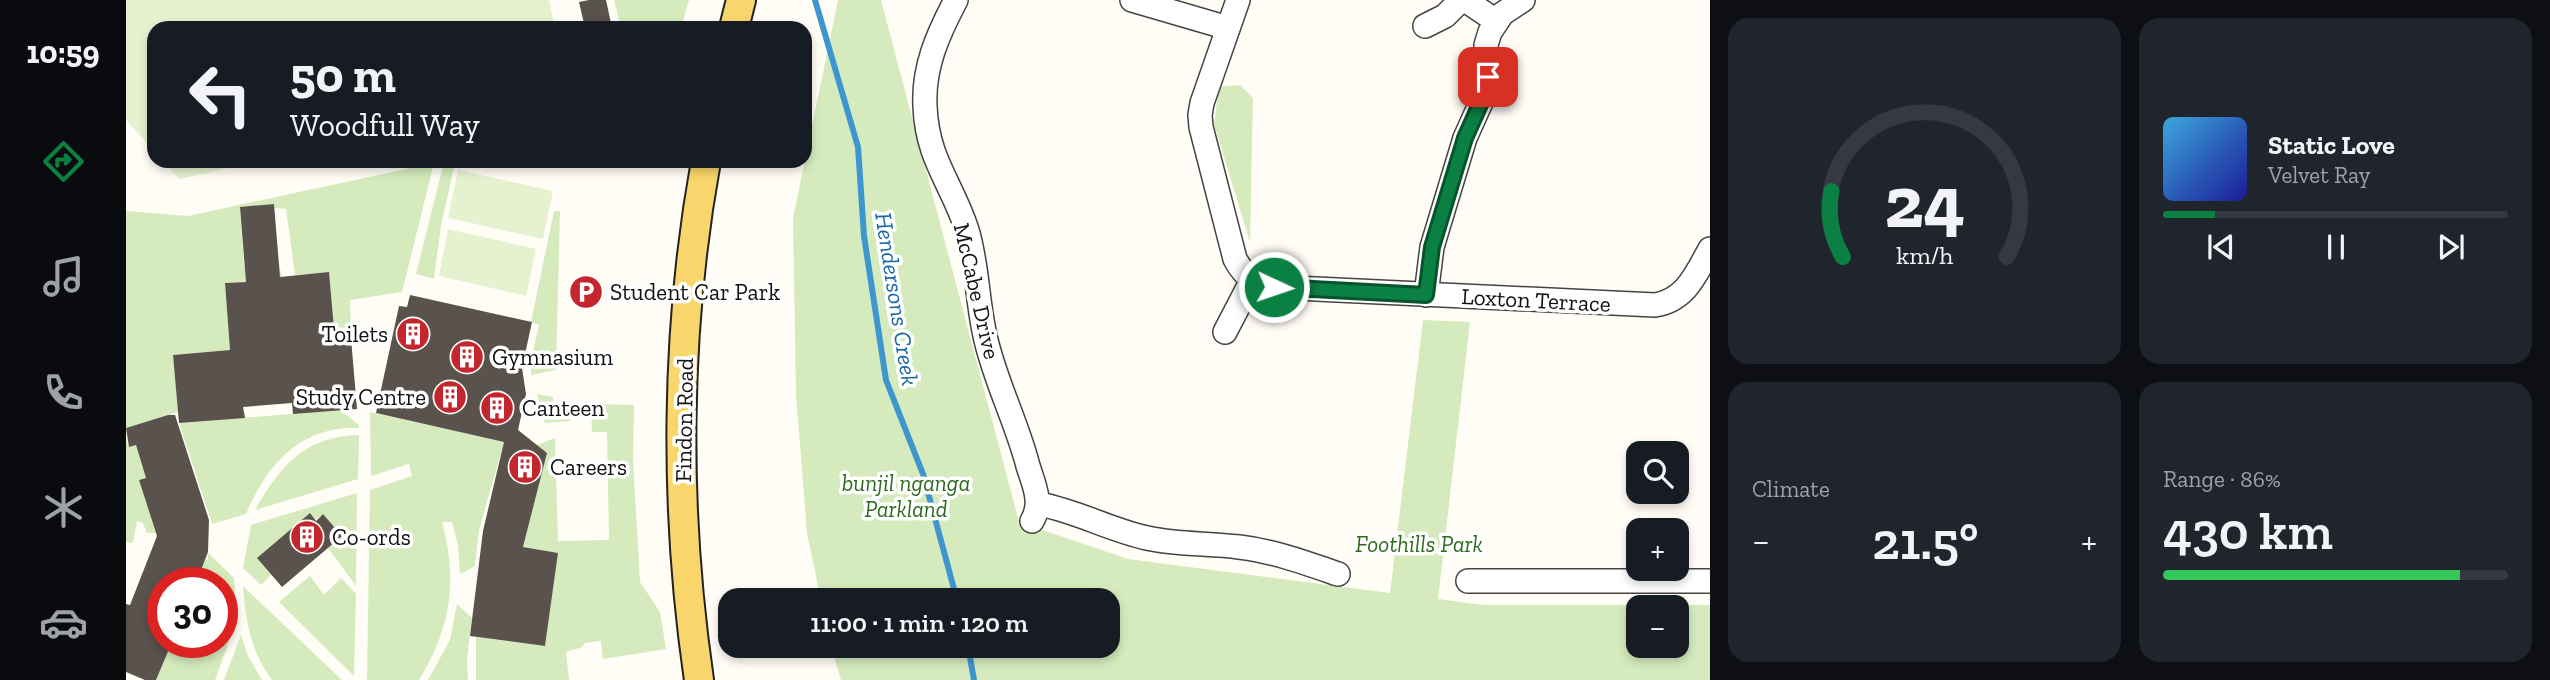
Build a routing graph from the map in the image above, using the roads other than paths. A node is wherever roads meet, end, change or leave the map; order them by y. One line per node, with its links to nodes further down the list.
1 (741, 0): 7 (main road)
2 (956, 0): 16 (street, McCabe Drive)
3 (1132, 0): 10 (street)
4 (1238, 0): 10 (street)
5 (1463, 0): 8 (street); 9 (street)
6 (1522, 0): 8 (street)
7 (736, 21)
8 (1496, 22): 14 (street)
9 (1425, 26)
10 (1228, 28): 13 (street)
11 (705, 168): 19 (main road, Findon Road)
12 (1710, 249): 14 (street, Loxton Terrace)
13 (1252, 280): 14 (street, Loxton Terrace); 15 (street)
14 (1426, 295)
15 (1225, 332)
16 (1338, 574)
17 (1468, 581): 18 (street)
18 (1710, 582)
19 (699, 680)

